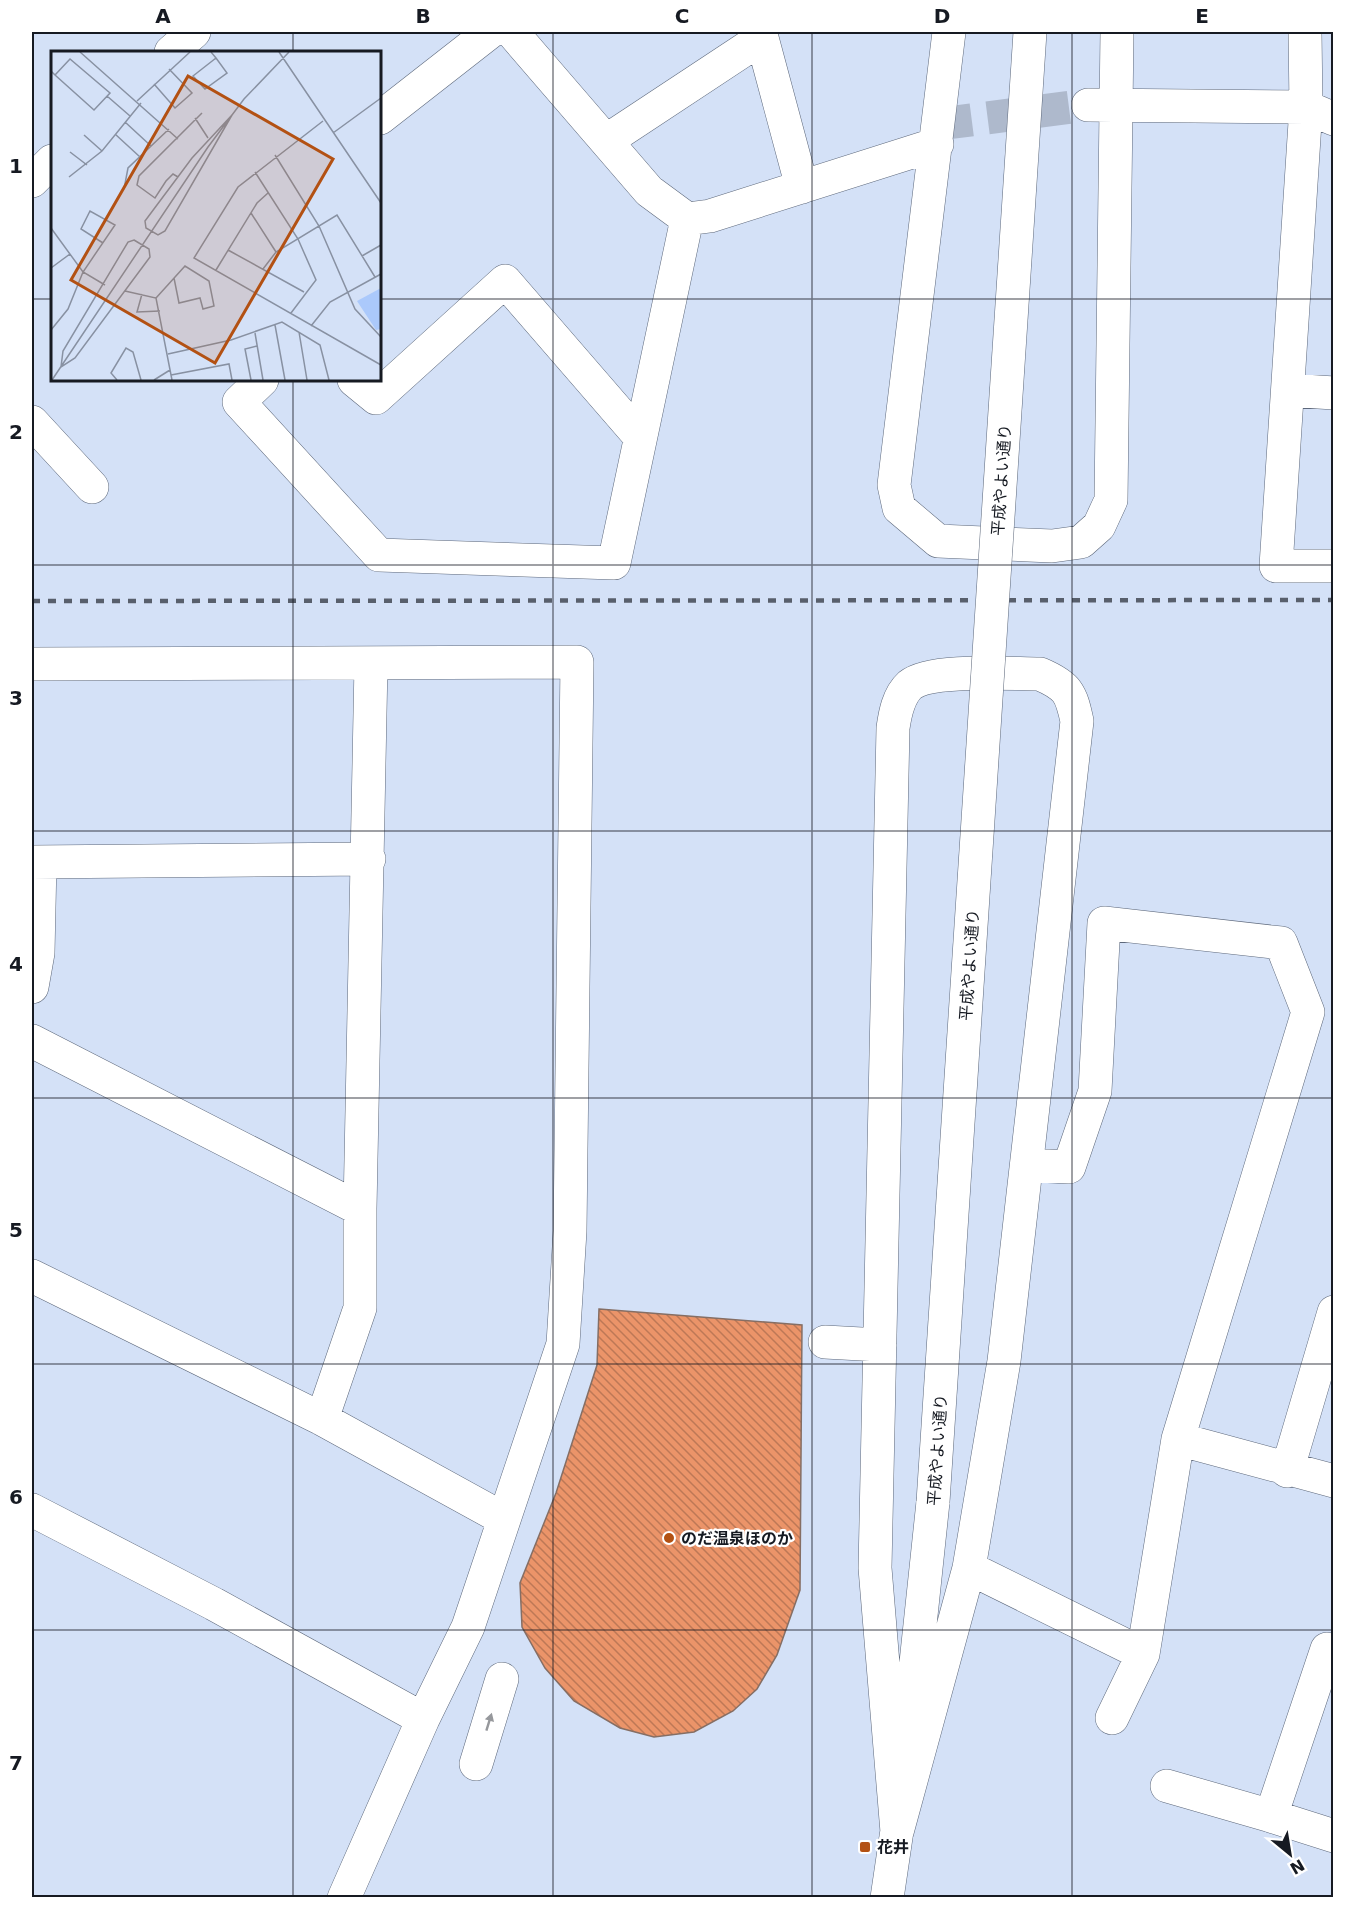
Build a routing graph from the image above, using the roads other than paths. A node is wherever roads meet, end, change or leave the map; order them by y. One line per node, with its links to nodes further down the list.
1 (194, 32): 8 (street)
2 (490, 32): 11 (street)
3 (512, 32): 12 (street)
4 (950, 32): 13 (street)
5 (1030, 32): 53 (street, 平成やよい通り, bridge)
6 (1117, 32): 9 (street)
7 (1305, 32): 10 (street)
8 (172, 51)
9 (1102, 106): 10 (street); 13 (street)
10 (1320, 113): 20 (street)
11 (381, 117)
12 (606, 141): 16 (street); 17 (street)
13 (937, 144): 16 (street)
14 (51, 162): 15 (street)
15 (32, 181)
16 (802, 187): 17 (street)
17 (687, 219): 23 (street)
18 (261, 381): 23 (street)
19 (355, 381): 23 (street)
20 (1288, 390): 21 (street); 25 (street)
21 (1334, 393)
22 (32, 422): 24 (street)
23 (640, 437)
24 (92, 487)
25 (1334, 566)
26 (32, 664): 27 (street)
27 (371, 664): 28 (street); 43 (street)
28 (369, 859): 29 (street); 33 (street)
29 (36, 862): 30 (street)
30 (32, 987)
31 (32, 1041): 33 (street)
32 (1028, 1165): 37 (street); 39 (street); 44 (street)
33 (360, 1209): 38 (street)
34 (32, 1276): 38 (street)
35 (1334, 1312): 40 (street)
36 (825, 1342): 37 (street)
37 (880, 1346): 53 (street)
38 (322, 1419): 43 (street)
39 (1178, 1439): 40 (street); 46 (street)
40 (1287, 1471): 41 (street)
41 (1334, 1481)
42 (32, 1510): 49 (street)
43 (504, 1519): 49 (street)
44 (969, 1568): 46 (street); 53 (street)
45 (1334, 1651): 52 (street)
46 (1143, 1654): 48 (street)
47 (502, 1679): 50 (street, one-way to 47)
48 (1112, 1718)
49 (423, 1719): 55 (street)
50 (476, 1764)
51 (1167, 1786): 52 (street)
52 (1271, 1816): 54 (street)
53 (897, 1832): 56 (street, 平成やよい通り)
54 (1334, 1836)
55 (344, 1898)
56 (887, 1898)

